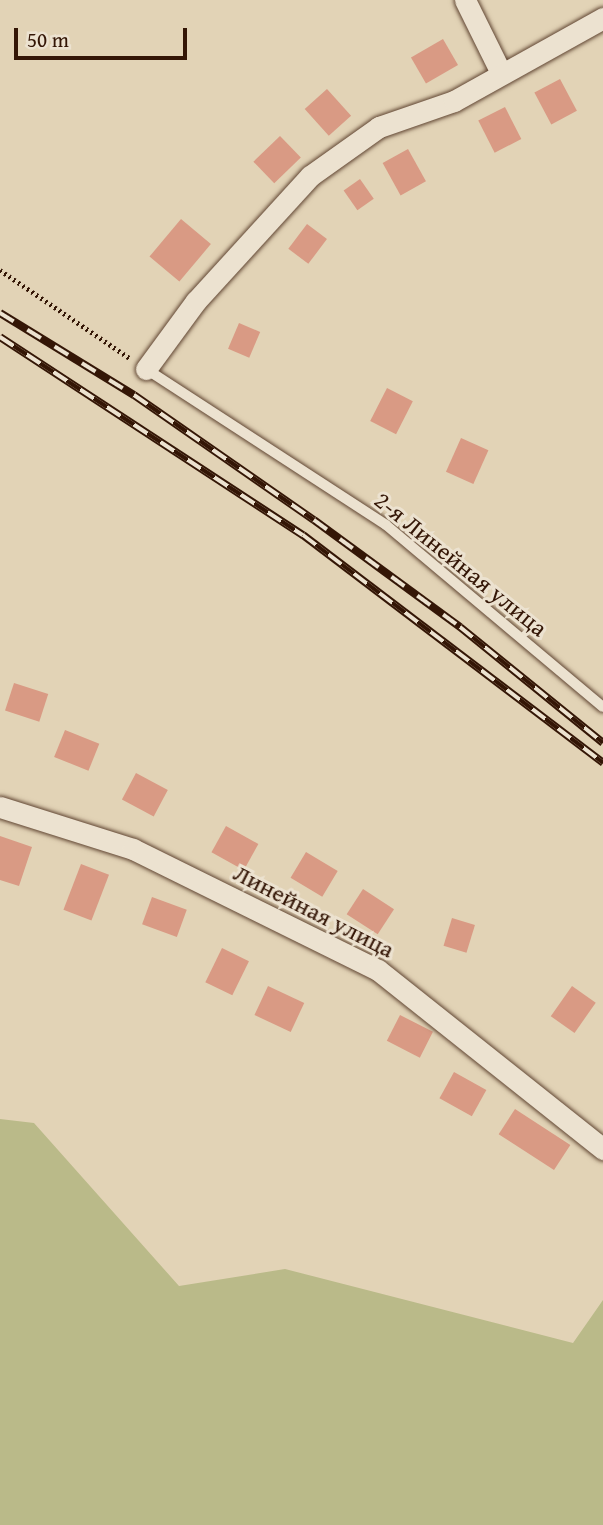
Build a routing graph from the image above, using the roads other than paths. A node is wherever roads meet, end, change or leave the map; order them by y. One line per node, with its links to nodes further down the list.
1 (465, 0): 3 (street)
2 (603, 18): 3 (street)
3 (501, 74): 4 (street)
4 (146, 369): 5 (lane, 2-я Линейная улица)
5 (603, 706)
6 (0, 807): 7 (street, Линейная улица)
7 (603, 1149)

